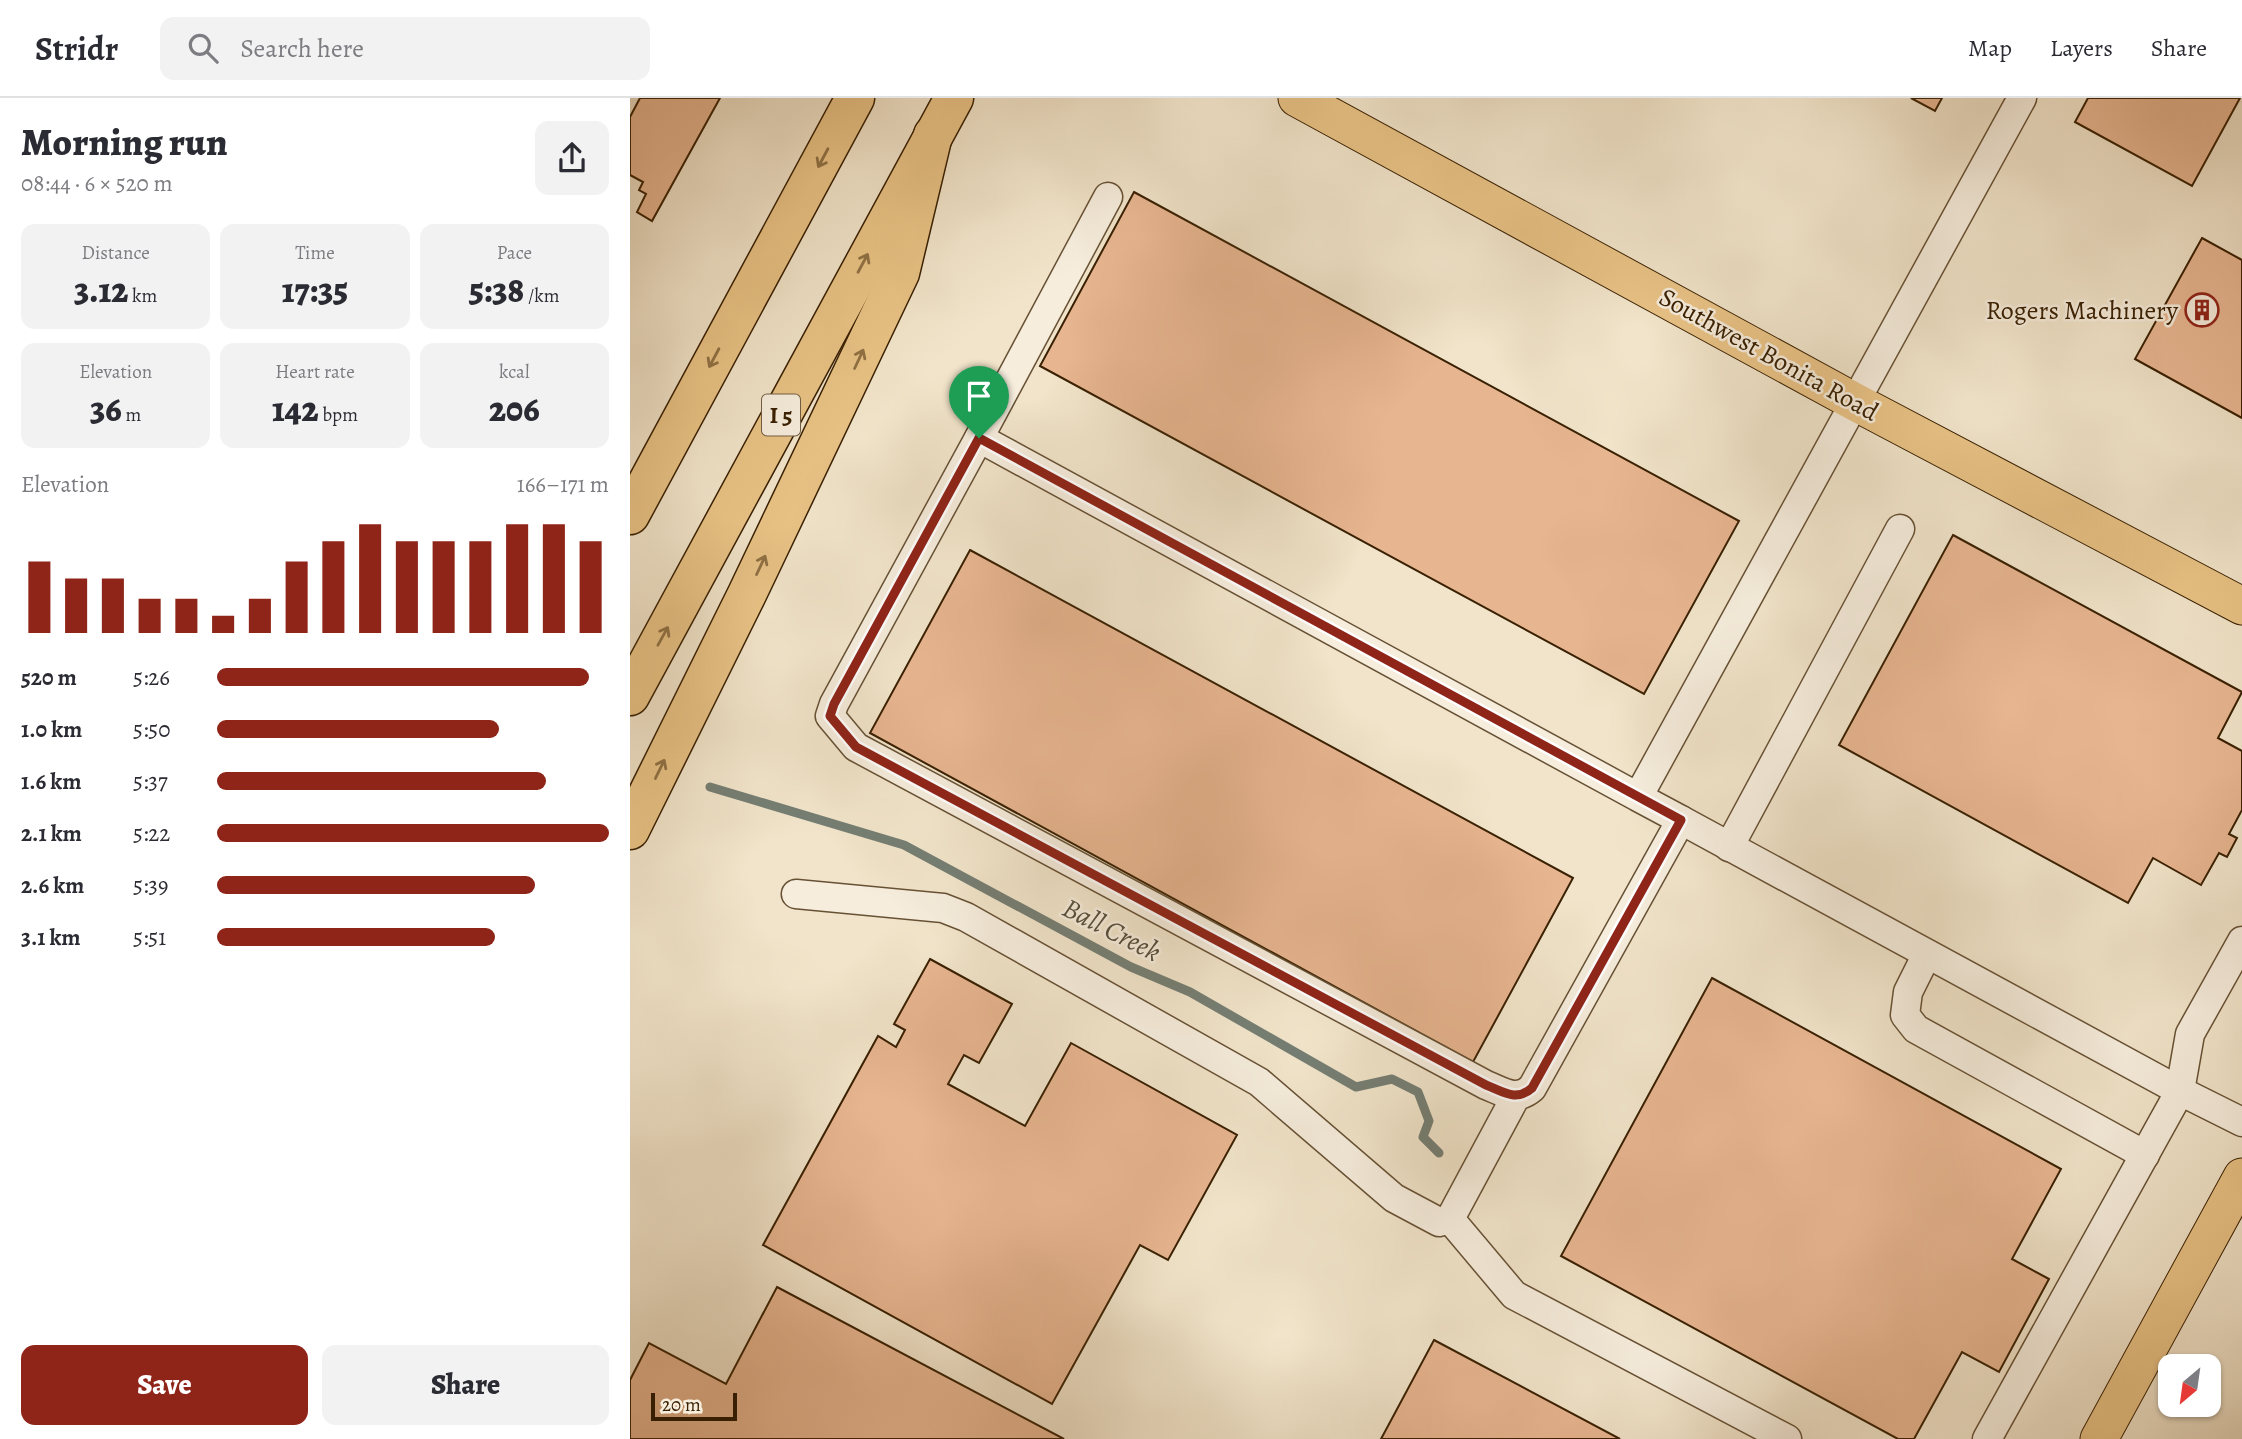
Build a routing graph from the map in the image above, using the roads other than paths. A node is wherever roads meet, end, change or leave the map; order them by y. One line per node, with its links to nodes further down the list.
1 (855, 98): 9 (highway, one-way to 9)
2 (954, 98): 5 (highway, I 5)
3 (1297, 98): 7 (main road, Southwest Bonita Road)
4 (2022, 98): 7 (street)
5 (933, 135): 12 (highway, I 5, one-way to 5); 15 (highway, one-way to 5)
6 (1108, 197): 8 (street)
7 (1855, 402): 11 (main road, Southwest Bonita Road); 13 (street)
8 (979, 438): 13 (street); 21 (street)
9 (630, 514)
10 (1900, 529): 16 (street)
11 (2242, 606)
12 (630, 696)
13 (1638, 797): 14 (street)
14 (1681, 820): 16 (street); 21 (street)
15 (630, 830)
16 (1730, 847): 19 (street)
17 (796, 894): 25 (street)
18 (2242, 941): 20 (street)
19 (1927, 954): 20 (street); 23 (street)
20 (2180, 1091): 22 (street); 23 (street)
21 (1517, 1096): 25 (street)
22 (2242, 1122)
23 (2145, 1155): 27 (street)
24 (2242, 1177): 28 (main road)
25 (1450, 1219): 26 (street)
26 (1787, 1439)
27 (1987, 1439)
28 (2099, 1439)

